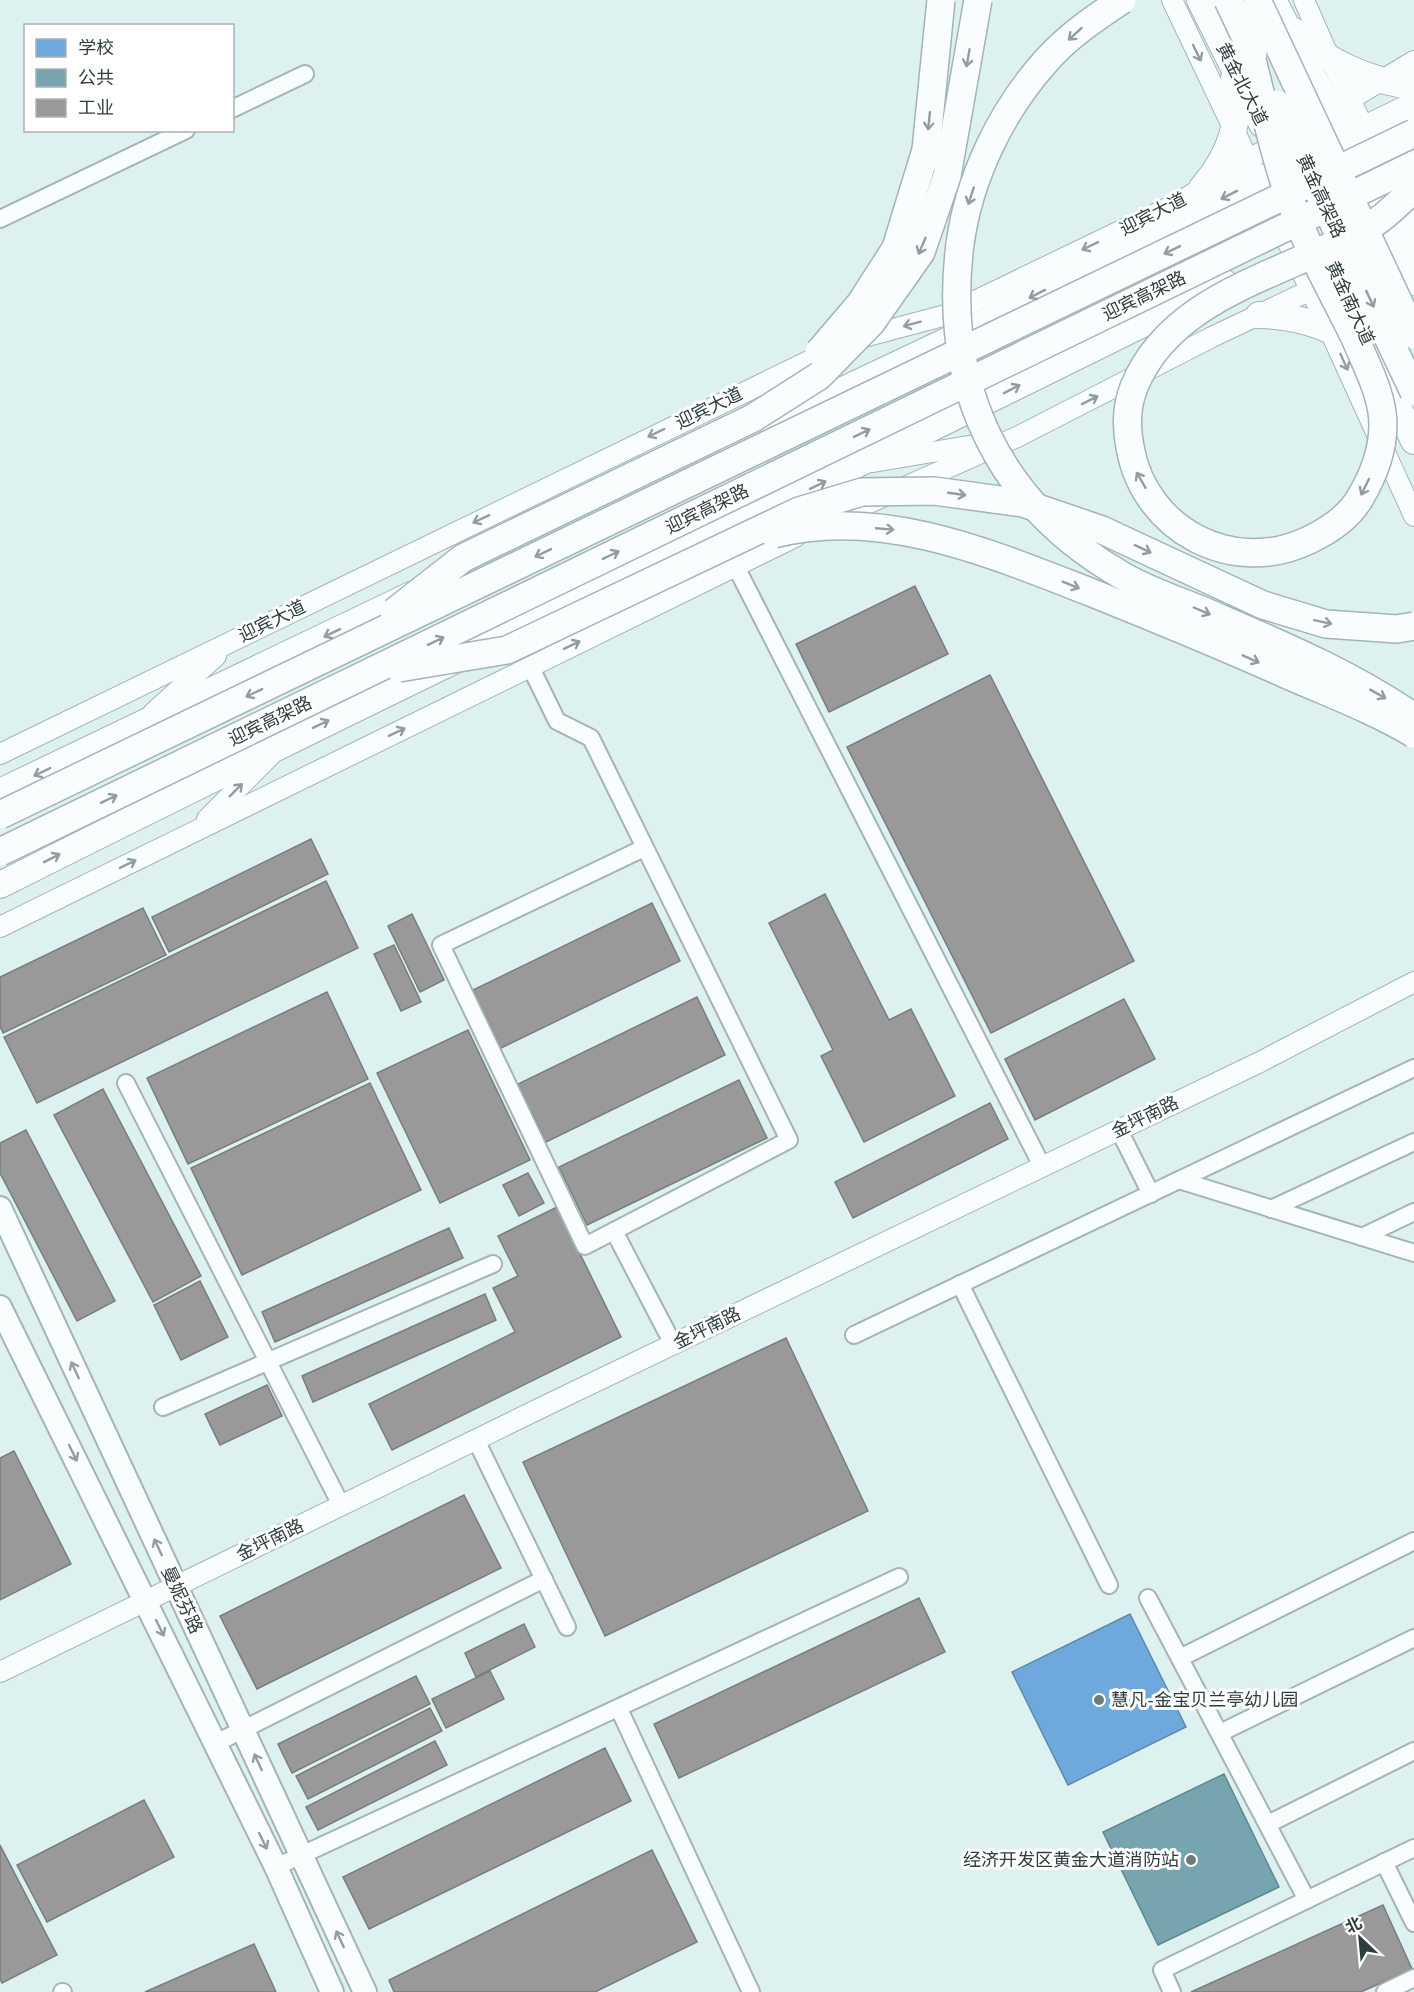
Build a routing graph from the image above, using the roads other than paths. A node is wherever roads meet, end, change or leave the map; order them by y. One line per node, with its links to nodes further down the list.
1 (941, 0): 40 (highway, one-way to 40, bridge)
2 (978, 0): 40 (highway, one-way to 40, bridge)
3 (1122, 0): 51 (highway, one-way to 51, bridge)
4 (1172, 0): 19 (street, one-way to 19)
5 (1200, 0): 10 (main road, 黄金北大道)
6 (1228, 0): 10 (highway, 黄金高架路, bridge)
7 (1257, 0): 37 (highway, 黄金高架路, bridge)
8 (1304, 0): 11 (street)
9 (1278, 10): 11 (main road); 16 (main road)
10 (1236, 46): 19 (main road); 23 (main road, 黄金北大道); 27 (highway, one-way to 27, bridge); 39 (highway, 黄金高架路, one-way to 39, bridge)
11 (1329, 58): 14 (main road); 16 (street)
12 (1414, 61): 14 (street, 迎宾大道)
13 (305, 74): 18 (street)
14 (1381, 80): 15 (main road); 16 (street, 迎宾大道)
15 (1414, 86)
16 (1340, 105): 22 (main road); 23 (street, 迎宾大道)
17 (1414, 105): 22 (main road, 迎宾大道)
18 (234, 108)
19 (1234, 129): 25 (street); 26 (main road)
20 (182, 132): 28 (street)
21 (1414, 133): 48 (highway, 迎宾高架路, one-way to 48, bridge)
22 (1355, 135): 23 (main road, 迎宾大道); 27 (main road)
23 (1278, 157): 25 (main road, 迎宾大道); 29 (main road, 黄金南大道)
24 (1414, 165): 50 (highway, 迎宾高架路, one-way to 24, bridge)
25 (1253, 170): 26 (street, 迎宾大道); 31 (street); 52 (main road, 迎宾大道, one-way to 52)
26 (1202, 188): 47 (street, 迎宾大道, one-way to 47)
27 (1402, 196): 29 (main road); 30 (main road)
28 (0, 219)
29 (1319, 236): 31 (main road); 32 (main road, 黄金南大道)
30 (1409, 240): 32 (street); 33 (main road)
31 (1292, 250): 34 (street); 43 (main road, one-way to 31)
32 (1338, 277): 34 (street); 38 (main road, 黄金南大道)
33 (1414, 282)
34 (1311, 290): 35 (street); 36 (street)
35 (1259, 315): 36 (main road); 41 (street, one-way to 35)
36 (1329, 329): 38 (main road); 44 (street, one-way to 44)
37 (1414, 335)
38 (1379, 366): 42 (main road, 黄金南大道)
39 (1414, 392)
40 (753, 418): 48 (highway, bridge)
41 (1017, 437): 43 (street); 45 (street)
42 (1414, 441)
43 (858, 465): 54 (main road, one-way to 43)
44 (1414, 516)
45 (729, 556): 46 (highway, one-way to 46, bridge); 49 (street, one-way to 45); 50 (highway, bridge); 53 (highway, one-way to 53, bridge); 68 (street)
46 (1414, 626)
47 (234, 640): 52 (street); 55 (street, 迎宾大道)
48 (354, 644): 57 (highway, 迎宾高架路, one-way to 57, bridge)
49 (530, 666): 58 (street, one-way to 49); 59 (street)
50 (368, 674): 60 (highway, 迎宾高架路, one-way to 50, bridge)
51 (1414, 717)
52 (141, 724): 56 (main road, 迎宾大道, one-way to 56)
53 (1414, 734)
54 (285, 742): 58 (street, one-way to 54); 61 (main road, one-way to 54)
55 (0, 754)
56 (0, 792)
57 (0, 815)
58 (195, 831): 62 (street, one-way to 58)
59 (644, 848): 74 (street); 74 (street)
60 (0, 852)
61 (0, 885)
62 (0, 927)
63 (1414, 982): 66 (street, 金坪南路)
64 (1414, 1068): 69 (street)
65 (126, 1083): 82 (street)
66 (1119, 1130): 68 (street, 金坪南路); 70 (street)
67 (1414, 1142): 72 (street)
68 (1042, 1166): 81 (street, 金坪南路)
69 (1179, 1180): 70 (street); 72 (street)
70 (1151, 1194): 78 (street)
71 (0, 1208): 90 (main road, 曼妮芬路, one-way to 71)
72 (1271, 1209): 75 (street)
73 (1414, 1212): 75 (street)
74 (614, 1231): 81 (street)
75 (1362, 1237): 76 (street)
76 (1414, 1253)
77 (493, 1264): 82 (street)
78 (960, 1284): 80 (street); 89 (street)
79 (0, 1307): 92 (main road, 曼妮芬路, one-way to 92)
80 (854, 1335)
81 (673, 1344): 84 (street, 金坪南路)
82 (268, 1362): 83 (street); 85 (street)
83 (163, 1407)
84 (476, 1440): 85 (street, 金坪南路); 88 (street)
85 (341, 1505): 90 (street, 金坪南路)
86 (1414, 1540): 95 (street)
87 (899, 1577): 97 (street)
88 (544, 1579): 93 (street); 98 (street)
89 (1109, 1585)
90 (176, 1586): 92 (street, 金坪南路); 98 (main road, 曼妮芬路)
91 (1148, 1598): 95 (street)
92 (146, 1601): 96 (street, 金坪南路); 100 (main road, 曼妮芬路, one-way to 100)
93 (567, 1627)
94 (1414, 1638): 99 (street)
95 (1180, 1658): 99 (street)
96 (0, 1672)
97 (620, 1709): 104 (street); 112 (street)
98 (243, 1730): 100 (street); 104 (main road, 曼妮芬路, one-way to 98)
99 (1220, 1733): 102 (street)
100 (216, 1743): 106 (main road, 曼妮芬路, one-way to 106)
101 (1414, 1751): 102 (street)
102 (1268, 1824): 107 (street)
103 (1414, 1848): 105 (street)
104 (301, 1856): 106 (street); 111 (main road, 曼妮芬路, one-way to 104)
105 (1384, 1862): 107 (street); 108 (street)
106 (276, 1867): 110 (main road, 曼妮芬路)
107 (1307, 1900): 113 (street)
108 (1414, 1923)
109 (1414, 1978): 114 (street)
110 (332, 1992)
111 (365, 1992)
112 (751, 1992)
113 (1172, 1992)
114 (1385, 1992)

